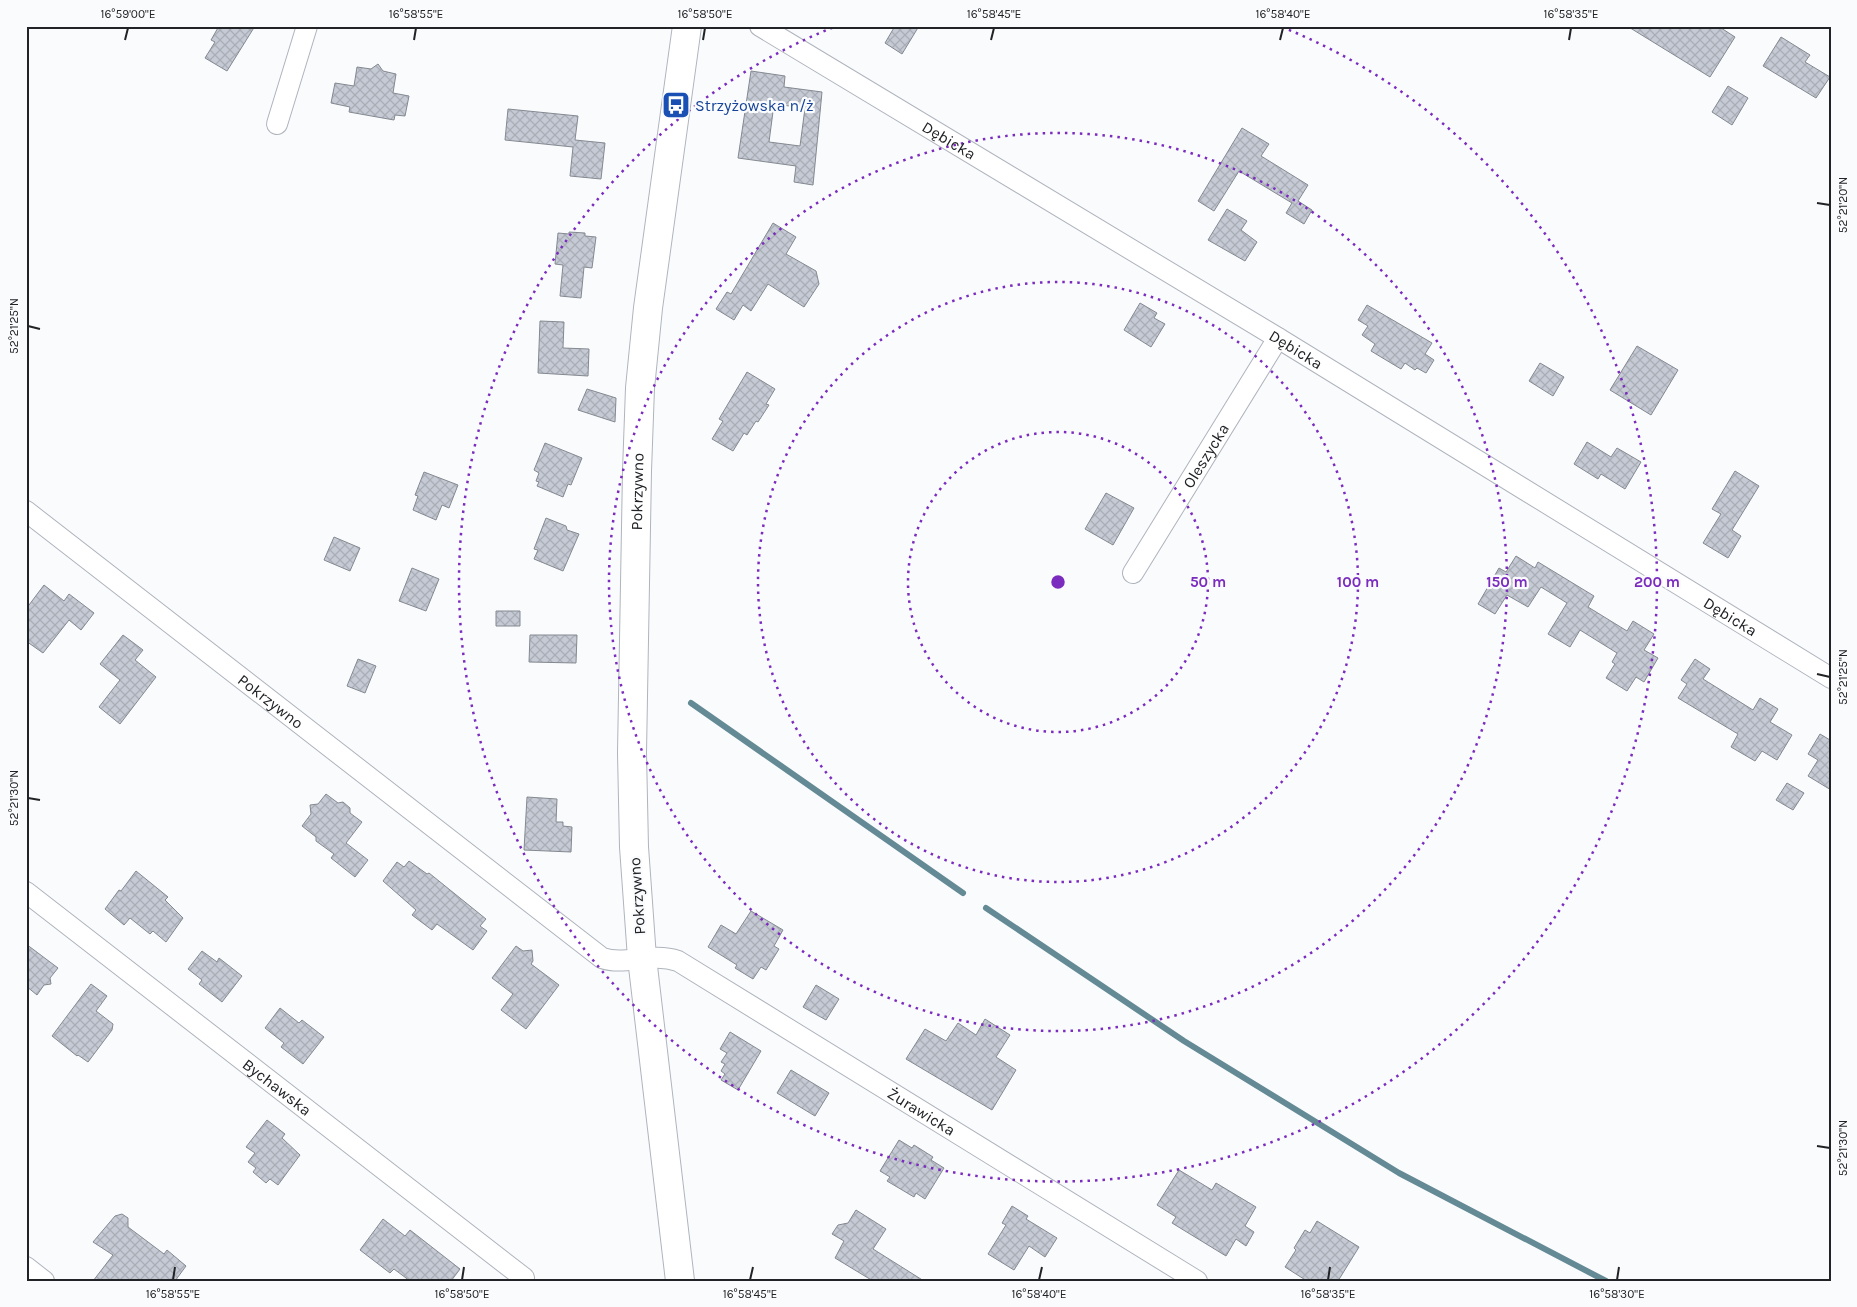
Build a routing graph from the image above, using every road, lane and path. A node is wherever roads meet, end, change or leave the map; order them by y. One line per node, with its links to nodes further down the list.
1 (307, 26): 4 (street)
2 (687, 26): 10 (street, Pokrzywno)
3 (760, 26): 5 (street, Dębicka)
4 (277, 124)
5 (1278, 338): 7 (street, Oleszycka); 8 (street, Dębicka)
6 (26, 512): 10 (street, Pokrzywno)
7 (1134, 573)
8 (1831, 678)
9 (26, 892): 13 (street, Bychawska)
10 (642, 958): 14 (street, Pokrzywno); 15 (street, Żurawicka)
11 (26, 1267): 12 (street)
12 (44, 1281)
13 (522, 1281)
14 (680, 1281)
15 (1198, 1281)

